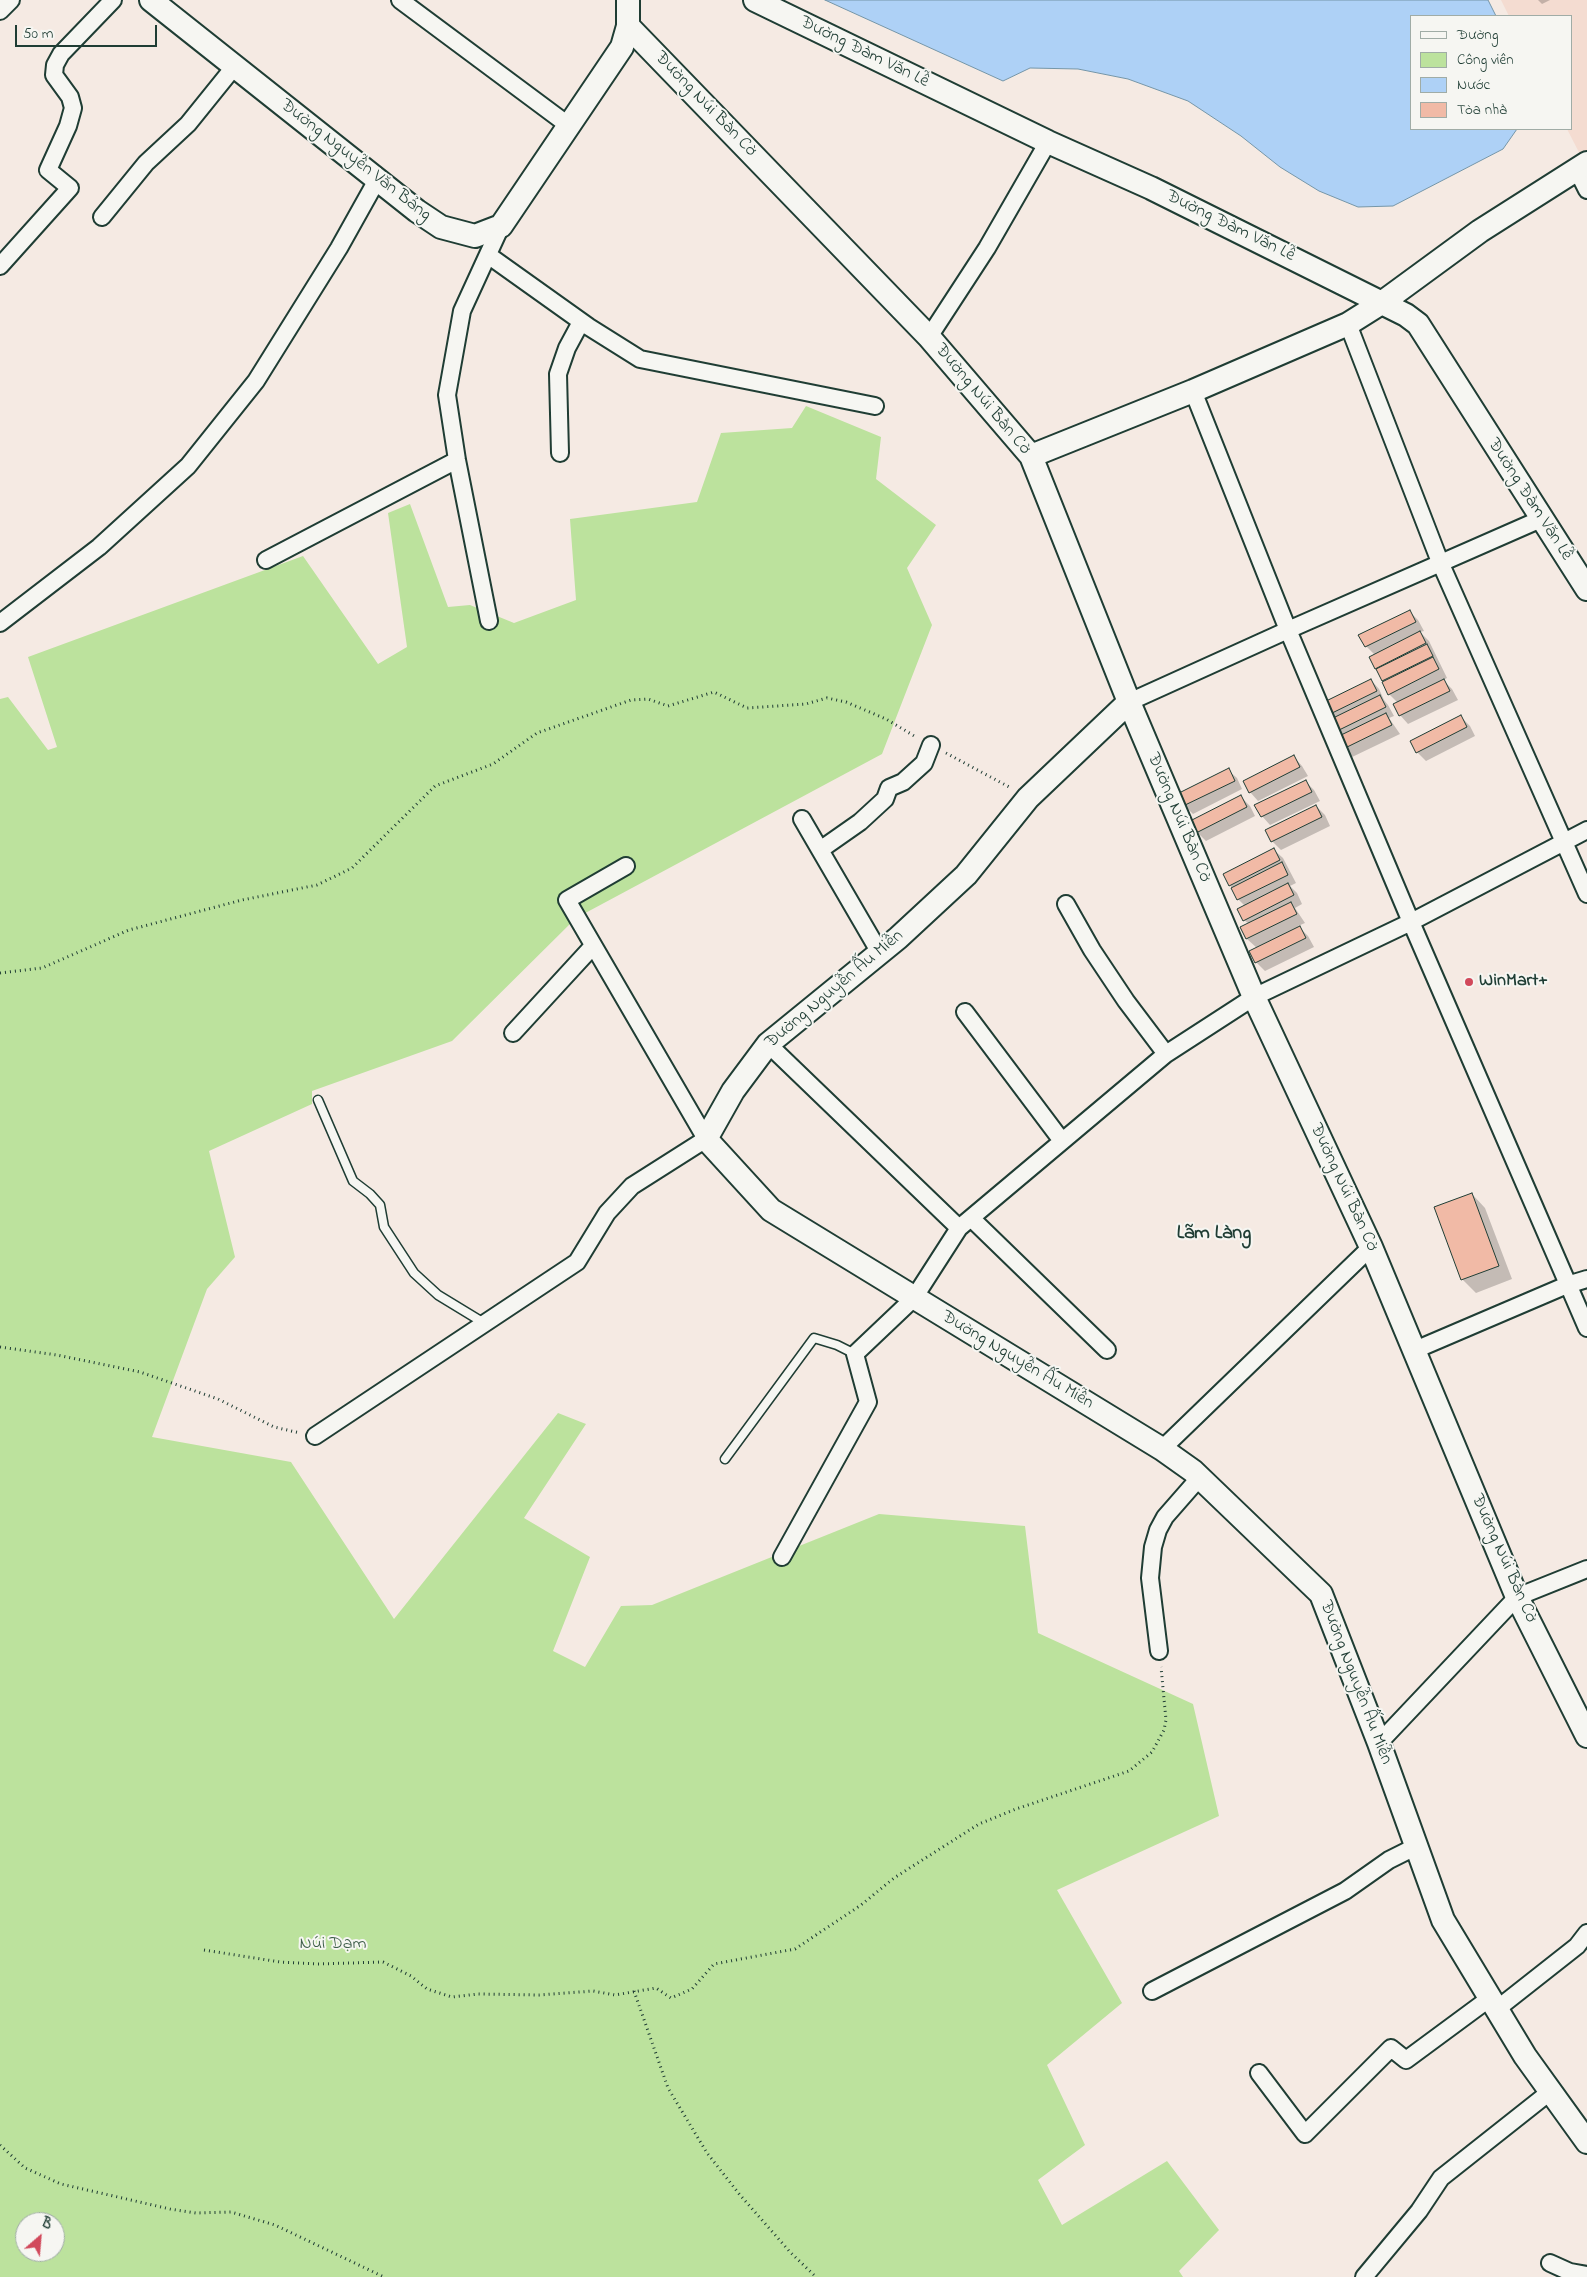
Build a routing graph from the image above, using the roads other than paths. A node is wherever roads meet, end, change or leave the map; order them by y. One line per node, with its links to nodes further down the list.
1 (11, 0): 7 (street)
2 (113, 0): 18 (street)
3 (151, 0): 9 (street, Đường Nguyễn Văn Bảng)
4 (400, 0): 10 (street)
5 (628, 0): 8 (street)
6 (755, 0): 11 (street, Đường Đàm Văn Lễ)
7 (0, 11)
8 (628, 26): 10 (street); 22 (street, Đường Núi Bàn Cờ)
9 (234, 67): 13 (street, Đường Nguyễn Văn Bảng); 15 (street)
10 (568, 125): 16 (street)
11 (1048, 142): 19 (street, Đường Đàm Văn Lễ); 22 (street)
12 (1582, 166): 14 (street); 19 (street)
13 (377, 180): 16 (street, Đường Nguyễn Văn Bảng); 33 (street)
14 (1587, 190)
15 (102, 217)
16 (501, 226): 17 (street)
17 (488, 255): 20 (street); 27 (street)
18 (0, 266)
19 (1383, 302): 21 (street); 28 (street, Đường Đàm Văn Lễ)
20 (581, 322): 24 (street); 25 (street)
21 (1348, 324): 23 (street); 30 (street)
22 (929, 337): 26 (street, Đường Núi Bàn Cờ)
23 (1193, 392): 26 (street); 34 (street)
24 (875, 406)
25 (560, 453)
26 (1031, 456): 35 (street, Đường Núi Bàn Cờ)
27 (458, 460): 29 (street); 32 (street)
28 (1541, 519): 30 (street); 31 (street, Đường Đàm Văn Lễ)
29 (266, 560)
30 (1440, 562): 34 (street); 39 (street)
31 (1587, 589)
32 (489, 621)
33 (0, 622)
34 (1288, 630): 35 (street); 44 (street)
35 (1129, 702): 46 (street, Đường Nguyễn Ấu Miễn); 47 (street, Đường Núi Bàn Cờ)
36 (931, 745): 40 (street)
37 (802, 818): 40 (street)
38 (1587, 830): 39 (street)
39 (1564, 843): 42 (street); 44 (street)
40 (820, 850): 46 (street)
41 (626, 866): 45 (street)
42 (1587, 894)
43 (1066, 904): 51 (street)
44 (1411, 922): 47 (street); 58 (street)
45 (593, 946): 49 (street); 53 (street)
46 (880, 953): 50 (street, Đường Nguyễn Ấu Miễn)
47 (1254, 997): 51 (street); 56 (street, Đường Núi Bàn Cờ)
48 (965, 1012): 54 (street)
49 (513, 1033)
50 (768, 1044): 53 (street, Đường Nguyễn Ấu Miễn); 55 (street)
51 (1166, 1054): 54 (street)
52 (318, 1100): 60 (lane)
53 (706, 1139): 59 (street, Đường Nguyễn Ấu Miễn); 60 (street)
54 (1062, 1141): 55 (street)
55 (965, 1223): 59 (street); 62 (street)
56 (1371, 1247): 63 (street, Đường Núi Bàn Cờ); 66 (street)
57 (1587, 1279): 58 (street)
58 (1567, 1285): 61 (street); 63 (street)
59 (914, 1298): 64 (street); 66 (street, Đường Nguyễn Ấu Miễn)
60 (484, 1323): 65 (street)
61 (1587, 1328)
62 (1107, 1350)
63 (1415, 1350): 71 (street, Đường Núi Bàn Cờ)
64 (856, 1354): 67 (lane); 69 (street)
65 (315, 1436)
66 (1162, 1449): 68 (street, Đường Nguyễn Ấu Miễn)
67 (725, 1459)
68 (1200, 1477): 72 (street); 74 (street, Đường Nguyễn Ấu Miễn)
69 (782, 1557)
70 (1587, 1569): 71 (street)
71 (1517, 1597): 73 (street, Đường Núi Bàn Cờ); 74 (street)
72 (1159, 1651)
73 (1587, 1736)
74 (1379, 1743): 75 (street, Đường Nguyễn Ấu Miễn)
75 (1417, 1846): 77 (street); 78 (street, Đường Nguyễn Ấu Miễn)
76 (1587, 1933): 78 (street)
77 (1152, 1991)
78 (1493, 2003): 79 (street); 80 (street, Đường Nguyễn Ấu Miễn)
79 (1259, 2074)
80 (1551, 2091): 81 (street, Đường Nguyễn Ấu Miễn); 84 (street)
81 (1587, 2142)
82 (1550, 2263): 83 (street)
83 (1587, 2275)
84 (1364, 2277)

